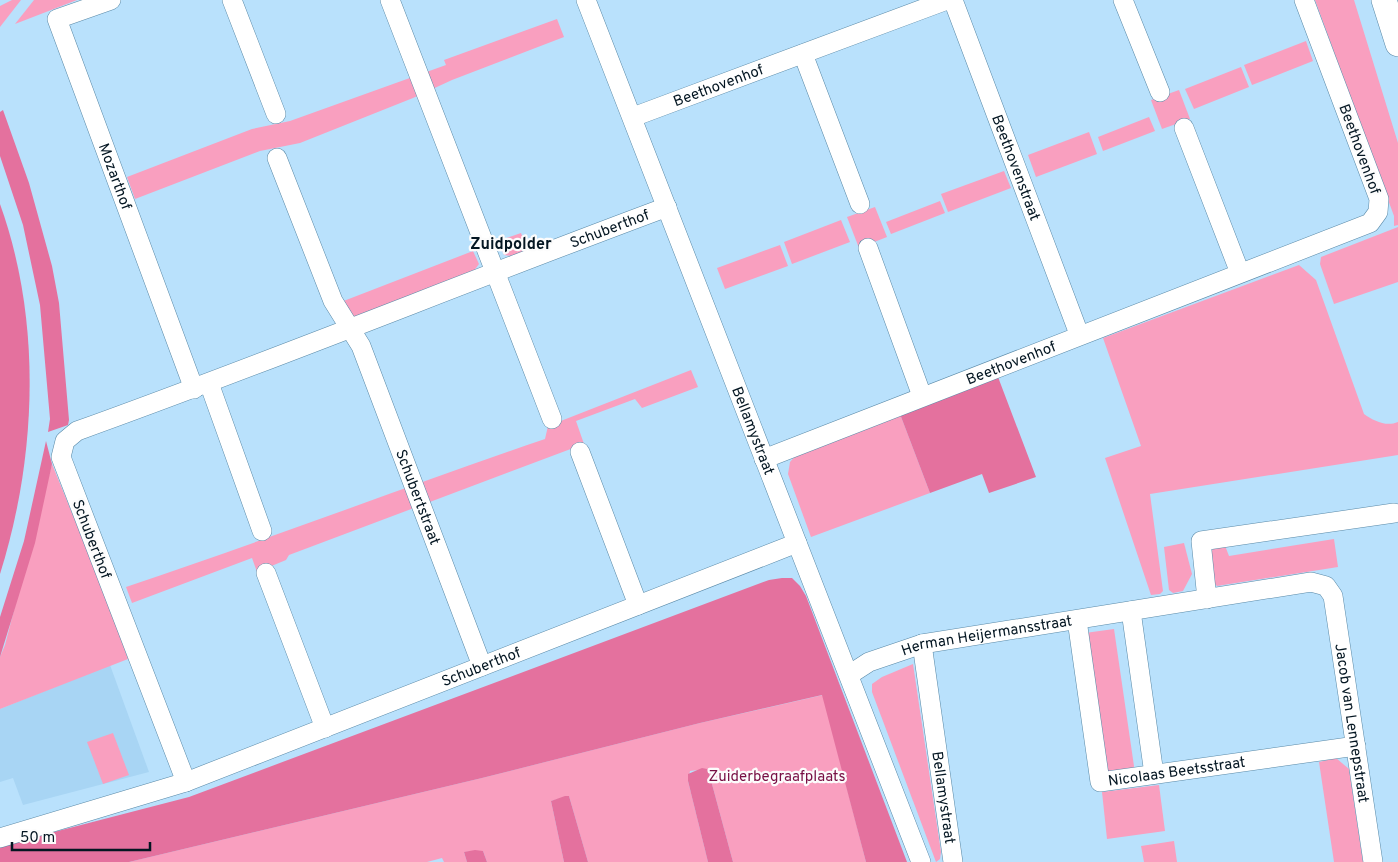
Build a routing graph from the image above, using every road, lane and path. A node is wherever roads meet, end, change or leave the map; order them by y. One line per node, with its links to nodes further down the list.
1 (111, 0): 24 (street, Mozarthof)
2 (232, 0): 13 (street)
3 (390, 0): 20 (street)
4 (586, 0): 14 (street, Bellamystraat)
5 (947, 0): 11 (street, Beethovenhof)
6 (953, 0): 23 (street, Beethovenstraat)
7 (1123, 0): 12 (street)
8 (1304, 0): 21 (street, Beethovenhof)
9 (1384, 0): 10 (main road)
10 (1398, 44)
11 (803, 54): 14 (street, Beethovenhof); 17 (street)
12 (1160, 92)
13 (276, 114)
14 (633, 117): 18 (street, Bellamystraat)
15 (1184, 128): 21 (street)
16 (277, 158): 22 (street)
17 (860, 204)
18 (667, 207): 20 (street, Schuberthof); 28 (street, Bellamystraat)
19 (868, 248): 25 (street)
20 (495, 271): 22 (street, Schuberthof); 26 (street)
21 (1240, 273): 23 (street, Beethovenhof)
22 (349, 328): 24 (street, Schuberthof); 39 (street, Schubertstraat)
23 (1080, 334): 25 (street, Beethovenhof)
24 (202, 386): 30 (street); 44 (street, Schuberthof)
25 (922, 396): 28 (street, Beethovenhof)
26 (552, 419)
27 (580, 452): 35 (street)
28 (764, 458): 31 (street, Bellamystraat)
29 (1394, 513): 34 (street)
30 (262, 531)
31 (797, 543): 35 (street, Schuberthof); 40 (street, Bellamystraat)
32 (266, 573): 41 (street)
33 (1326, 586): 34 (street, Herman Heijermansstraat); 42 (street, Jacob van Lennepstraat)
34 (1207, 599): 36 (street, Herman Heijermansstraat)
35 (638, 604): 39 (street, Schuberthof)
36 (1131, 611): 37 (street, Herman Heijermansstraat); 43 (street)
37 (1077, 620): 38 (street, Herman Heijermansstraat); 43 (street, Nicolaas Beetsstraat)
38 (922, 644): 40 (street, Herman Heijermansstraat); 47 (street, Bellamystraat)
39 (482, 666): 41 (street, Schuberthof)
40 (849, 675): 46 (street, Bellamystraat)
41 (326, 728): 44 (street, Schuberthof)
42 (1356, 746): 43 (street, Nicolaas Beetsstraat); 48 (street, Jacob van Lennepstraat)
43 (1154, 774)
44 (186, 782): 45 (street, Schuberthof)
45 (0, 838)
46 (920, 862)
47 (952, 862)
48 (1373, 862)

